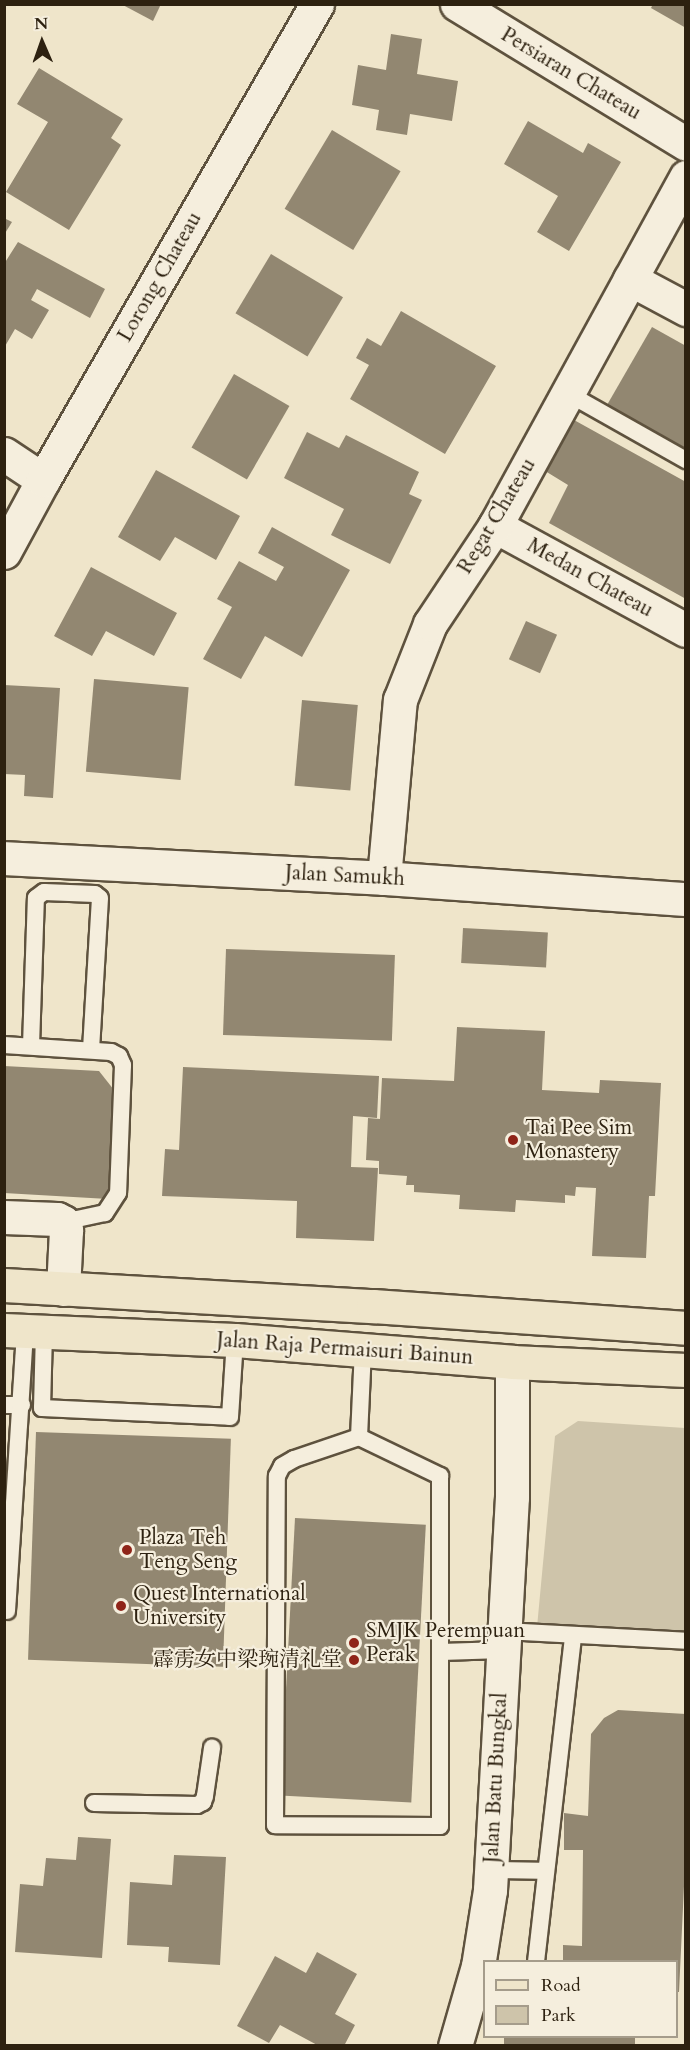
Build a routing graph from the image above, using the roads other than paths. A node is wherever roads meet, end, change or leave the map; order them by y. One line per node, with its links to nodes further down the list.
1 (317, 4): 10 (street, Lorong Chateau)
2 (457, 4): 3 (street, Persiaran Chateau)
3 (686, 144)
4 (686, 177): 5 (street, Regat Chateau)
5 (630, 279): 6 (street); 7 (street, Regat Chateau)
6 (686, 309)
7 (567, 393): 9 (lane); 11 (street, Regat Chateau)
8 (4, 454): 10 (street)
9 (686, 460)
10 (43, 480): 12 (street, Lorong Chateau)
11 (495, 526): 13 (street, Medan Chateau); 15 (street, Regat Chateau)
12 (4, 552)
13 (686, 630)
14 (4, 858): 15 (street, Jalan Samukh)
15 (384, 878): 16 (street, Jalan Samukh)
16 (686, 899)
17 (4, 1044): 18 (lane)
18 (31, 1046): 19 (lane); 19 (lane)
19 (91, 1050): 21 (lane)
20 (4, 1217): 21 (street)
21 (63, 1222): 23 (street)
22 (4, 1285): 23 (main road, Jalan Raja Permaisuri Bainun)
23 (63, 1289): 24 (main road, Jalan Raja Permaisuri Bainun)
24 (373, 1305): 25 (main road, Jalan Raja Permaisuri Bainun); 29 (main road)
25 (686, 1328)
26 (25, 1331): 27 (main road, Jalan Raja Permaisuri Bainun); 27 (lane); 32 (lane)
27 (235, 1340): 28 (main road, Jalan Raja Permaisuri Bainun)
28 (363, 1350): 29 (main road, Jalan Raja Permaisuri Bainun); 33 (lane)
29 (512, 1362): 30 (main road, Jalan Raja Permaisuri Bainun); 36 (street, Jalan Batu Bungkal)
30 (686, 1370)
31 (4, 1405): 32 (lane)
32 (22, 1405): 34 (lane)
33 (359, 1437): 38 (lane); 38 (lane)
34 (7, 1611)
35 (573, 1636): 36 (lane); 37 (lane); 42 (lane)
36 (504, 1641): 38 (lane); 41 (street, Jalan Batu Bungkal)
37 (686, 1641)
38 (441, 1652)
39 (212, 1748): 40 (lane)
40 (94, 1803)
41 (490, 1870): 42 (lane); 44 (street, Jalan Batu Bungkal)
42 (546, 1871): 43 (lane)
43 (536, 1960)
44 (454, 2046)

